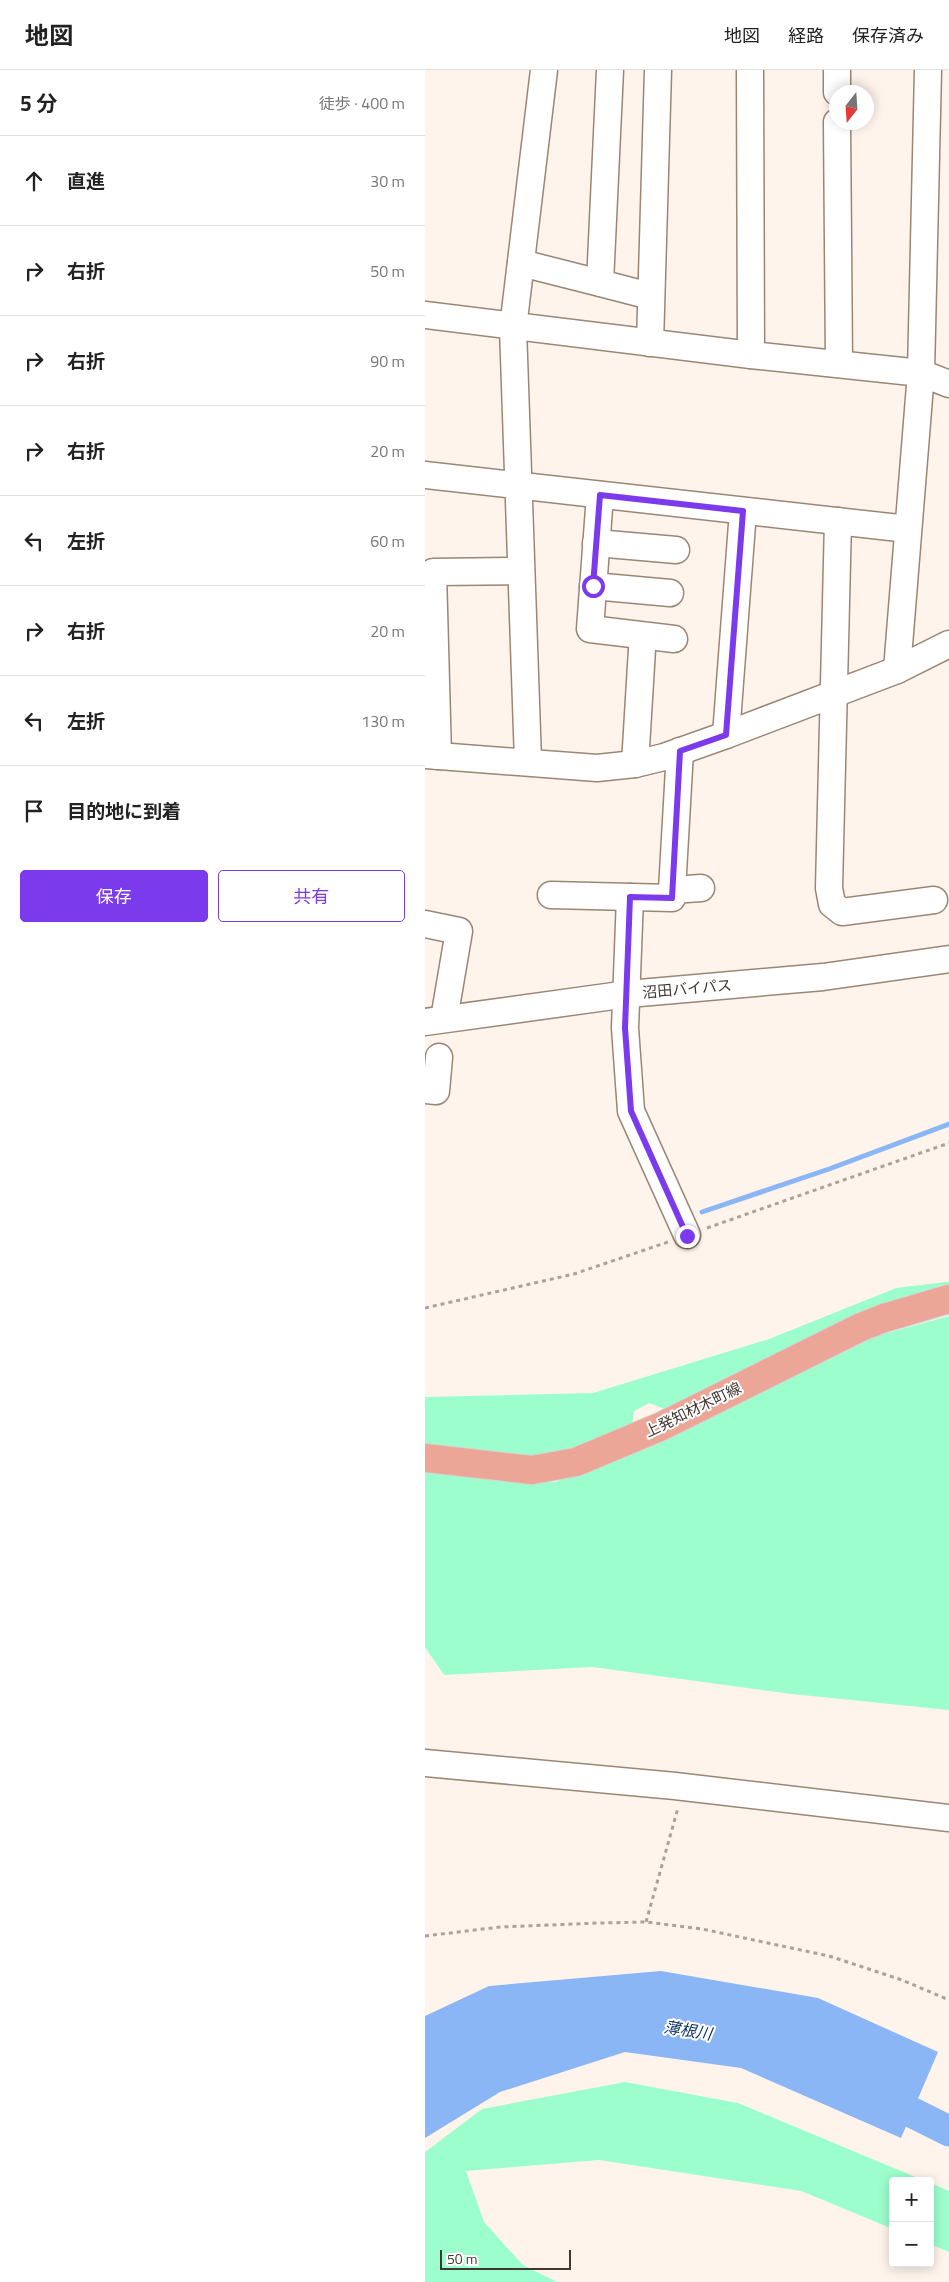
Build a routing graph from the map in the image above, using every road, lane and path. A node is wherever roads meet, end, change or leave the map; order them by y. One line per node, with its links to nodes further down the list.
1 (544, 70): 9 (street)
2 (610, 70): 10 (street)
3 (658, 70): 11 (street)
4 (749, 70): 15 (street)
5 (837, 70): 7 (street)
6 (928, 70): 17 (street)
7 (837, 85)
8 (837, 130): 16 (street)
9 (521, 263): 10 (street); 13 (street)
10 (600, 283): 11 (street)
11 (650, 296): 14 (street)
12 (425, 315): 13 (street)
13 (513, 328): 14 (street); 20 (street)
14 (650, 343): 15 (street)
15 (751, 356): 16 (street)
16 (839, 364): 17 (street)
17 (921, 373): 18 (street); 24 (street)
18 (949, 384)
19 (425, 475): 20 (street)
20 (518, 486): 21 (street); 27 (street)
21 (600, 495): 22 (street); 25 (street)
22 (743, 511): 23 (street); 35 (street)
23 (838, 521): 24 (street); 34 (street)
24 (908, 529): 33 (street)
25 (597, 543): 26 (street); 28 (street)
26 (676, 550)
27 (521, 571): 37 (street); 38 (street)
28 (593, 586): 29 (street); 30 (street)
29 (670, 593)
30 (674, 638)
31 (949, 644): 33 (street)
32 (642, 649): 39 (street)
33 (897, 670): 34 (street)
34 (838, 691): 35 (street); 44 (street)
35 (726, 735): 36 (street)
36 (680, 751): 39 (street); 41 (street)
37 (431, 756): 38 (street)
38 (528, 761): 39 (street)
39 (635, 764)
40 (701, 888): 41 (street)
41 (672, 890): 43 (street)
42 (551, 895): 43 (street)
43 (630, 897): 47 (street)
44 (934, 900)
45 (425, 924): 48 (street)
46 (949, 959): 47 (street, 沼田バイパス)
47 (628, 994): 48 (street, 沼田バイパス); 51 (street)
48 (434, 1021)
49 (439, 1057): 50 (street)
50 (425, 1090)
51 (687, 1236)
52 (949, 1299): 53 (main road, 上発知材木町線)
53 (425, 1458)
54 (425, 1763): 55 (street)
55 (675, 1786): 56 (street); 57 (path)
56 (949, 1818)
57 (646, 1922): 58 (path); 59 (path)
58 (425, 1936)
59 (949, 2000)

